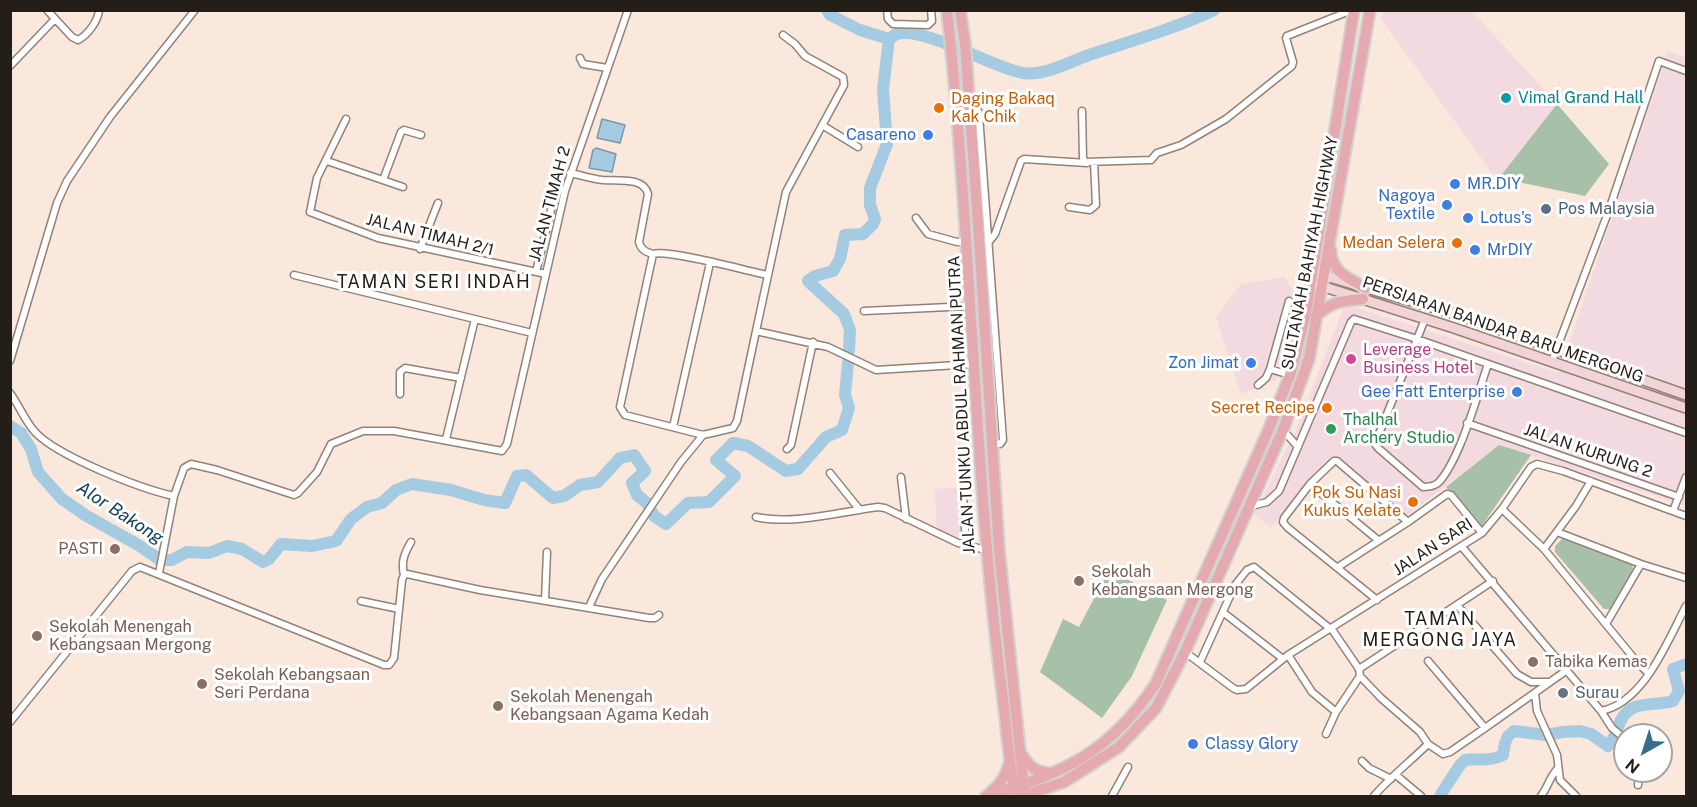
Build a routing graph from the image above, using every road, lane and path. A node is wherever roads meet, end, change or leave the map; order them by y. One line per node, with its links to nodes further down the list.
1 (47, 10): 11 (street)
2 (99, 10): 11 (street)
3 (195, 10): 54 (street)
4 (628, 10): 15 (street, JALAN TIMAH 2)
5 (887, 10): 6 (street)
6 (931, 10)
7 (947, 10): 32 (main road, JALAN TUNKU ABDUL RAHMAN PUTRA)
8 (960, 10): 33 (main road, JALAN TUNKU ABDUL RAHMAN PUTRA)
9 (1353, 10): 23 (street); 41 (main road, SULTANAH BAHIYAH HIGHWAY)
10 (1370, 10): 31 (main road, SULTANAH BAHIYAH HIGHWAY)
11 (54, 20): 14 (street)
12 (783, 35): 19 (street)
13 (580, 58): 15 (street)
14 (10, 66)
15 (607, 69): 24 (street, JALAN TIMAH 2)
16 (1686, 71): 53 (street)
17 (1082, 111): 23 (street)
18 (346, 119): 22 (street)
19 (822, 125): 21 (street); 40 (street)
20 (421, 135): 25 (street)
21 (858, 147)
22 (327, 161): 25 (street); 34 (street, JALAN TIMAH 2/1)
23 (1091, 163): 29 (street); 33 (street)
24 (570, 173): 27 (street, JALAN TIMAH 2); 35 (street)
25 (383, 180): 26 (street)
26 (402, 187)
27 (565, 191): 37 (street); 38 (street, JALAN TIMAH 2)
28 (438, 203): 34 (street)
29 (1070, 207)
30 (916, 218): 32 (street)
31 (1331, 236): 41 (main road, SULTANAH BAHIYAH HIGHWAY); 42 (main road)
32 (967, 241): 44 (main road, JALAN TUNKU ABDUL RAHMAN PUTRA)
33 (984, 242): 132 (main road, JALAN TUNKU ABDUL RAHMAN PUTRA)
34 (420, 249): 37 (street, JALAN TIMAH 2/1)
35 (653, 254): 36 (street); 67 (street)
36 (710, 262): 40 (street); 67 (street)
37 (536, 272): 38 (street, JALAN TIMAH 2/1)
38 (546, 274): 50 (street, JALAN TIMAH 2)
39 (294, 275): 47 (street)
40 (768, 275): 49 (street)
41 (1316, 278): 42 (street, PERSIARAN BANDAR BARU MERGONG); 46 (main road, SULTANAH BAHIYAH HIGHWAY); 59 (main road, SULTANAH BAHIYAH HIGHWAY)
42 (1364, 293): 46 (main road); 48 (street, PERSIARAN BANDAR BARU MERGONG); 53 (street, PERSIARAN BANDAR BARU MERGONG)
43 (1289, 301): 58 (street)
44 (971, 306): 45 (street); 56 (main road, JALAN TUNKU ABDUL RAHMAN PUTRA)
45 (864, 311)
46 (1317, 316): 68 (main road, SULTANAH BAHIYAH HIGHWAY)
47 (475, 319): 50 (street); 60 (street)
48 (1425, 319): 51 (street); 55 (street, PERSIARAN BANDAR BARU MERGONG)
49 (756, 331): 52 (street); 70 (street)
50 (532, 333): 71 (street, JALAN TIMAH 2)
51 (1417, 339): 57 (street); 66 (street); 72 (street)
52 (813, 342): 56 (street); 73 (street)
53 (1557, 349): 55 (street); 64 (street, PERSIARAN BANDAR BARU MERGONG)
54 (10, 361)
55 (1552, 362): 65 (street, PERSIARAN BANDAR BARU MERGONG)
56 (975, 364): 97 (main road, JALAN TUNKU ABDUL RAHMAN PUTRA)
57 (1488, 364): 66 (street); 69 (street)
58 (1269, 369): 59 (street); 61 (street)
59 (1290, 375): 136 (main road, SULTANAH BAHIYAH HIGHWAY)
60 (461, 378): 63 (street); 71 (street)
61 (1258, 385)
62 (10, 393): 80 (street)
63 (400, 393)
64 (1686, 395)
65 (1686, 408)
66 (1467, 423): 81 (street, JALAN KURUNG 2)
67 (673, 427): 70 (street)
68 (1283, 430): 72 (street); 82 (main road, SULTANAH BAHIYAH HIGHWAY)
69 (1686, 433)
70 (703, 435): 110 (street)
71 (446, 439): 80 (street)
72 (1298, 447): 82 (street)
73 (787, 448)
74 (830, 473): 84 (street)
75 (901, 477): 88 (street)
76 (1686, 477): 81 (street)
77 (1591, 481): 83 (street, JALAN SARI); 85 (street, JALAN SARI); 91 (street)
78 (1310, 484): 89 (street); 92 (street); 100 (street)
79 (963, 494): 94 (street)
80 (174, 496): 101 (street)
81 (1678, 497): 85 (street)
82 (1248, 507): 116 (main road, SULTANAH BAHIYAH HIGHWAY)
83 (1502, 508): 90 (street, JALAN SARI); 96 (street)
84 (859, 509): 87 (street); 88 (street)
85 (1673, 511): 86 (street, JALAN SARI)
86 (1686, 516)
87 (756, 517)
88 (906, 519): 94 (street)
89 (1408, 522): 90 (street); 92 (street)
90 (1482, 532): 95 (street, JALAN SARI)
91 (1557, 532): 96 (street); 99 (street)
92 (1378, 540): 100 (street)
93 (411, 542): 102 (street)
94 (966, 546): 97 (street)
95 (1462, 547): 104 (street); 106 (street, JALAN SARI)
96 (1544, 549): 114 (street)
97 (986, 550): 132 (main road, JALAN TUNKU ABDUL RAHMAN PUTRA)
98 (547, 552): 105 (street)
99 (1641, 564): 103 (street); 114 (street)
100 (1338, 567): 106 (street)
101 (159, 570): 111 (street); 127 (street)
102 (404, 575): 105 (street); 111 (street)
103 (1686, 578)
104 (1493, 581): 108 (street); 120 (street)
105 (545, 600): 110 (street)
106 (1377, 600): 115 (street, JALAN SARI)
107 (361, 601): 111 (street)
108 (1457, 605): 121 (street); 123 (street)
109 (1686, 606): 122 (street)
110 (589, 607): 113 (street)
111 (399, 609)
112 (1224, 613): 115 (street); 117 (street); 119 (street)
113 (659, 615)
114 (1606, 624): 122 (street)
115 (1330, 628): 117 (street, JALAN SARI); 121 (street)
116 (1185, 652): 119 (street); 138 (main road, SULTANAH BAHIYAH HIGHWAY)
117 (1285, 657): 119 (street, JALAN SARI); 126 (street)
118 (1428, 661): 128 (street)
119 (1200, 662)
120 (1567, 670): 123 (street); 125 (street)
121 (1359, 672): 126 (street); 131 (street)
122 (1649, 674): 125 (street)
123 (1550, 682): 124 (street)
124 (1535, 693): 128 (street); 135 (street)
125 (1601, 711): 129 (street)
126 (1336, 712): 130 (street)
127 (10, 722)
128 (1485, 728): 131 (street)
129 (1613, 729)
130 (1326, 734)
131 (1428, 744): 137 (street)
132 (1015, 754): 136 (main road); 139 (main road, JALAN TUNKU ABDUL RAHMAN PUTRA); 140 (main road)
133 (1362, 761): 137 (street)
134 (1128, 767): 142 (street)
135 (1558, 768): 145 (street); 146 (street)
136 (1058, 772): 139 (main road, SULTANAH BAHIYAH HIGHWAY)
137 (1394, 777): 143 (street); 144 (street)
138 (1064, 782): 139 (main road, SULTANAH BAHIYAH HIGHWAY); 141 (main road)
139 (1021, 793): 140 (main road, SULTANAH BAHIYAH HIGHWAY)
140 (986, 796)
141 (1048, 796)
142 (1112, 796)
143 (1374, 796)
144 (1421, 796)
145 (1542, 796)
146 (1576, 796)

